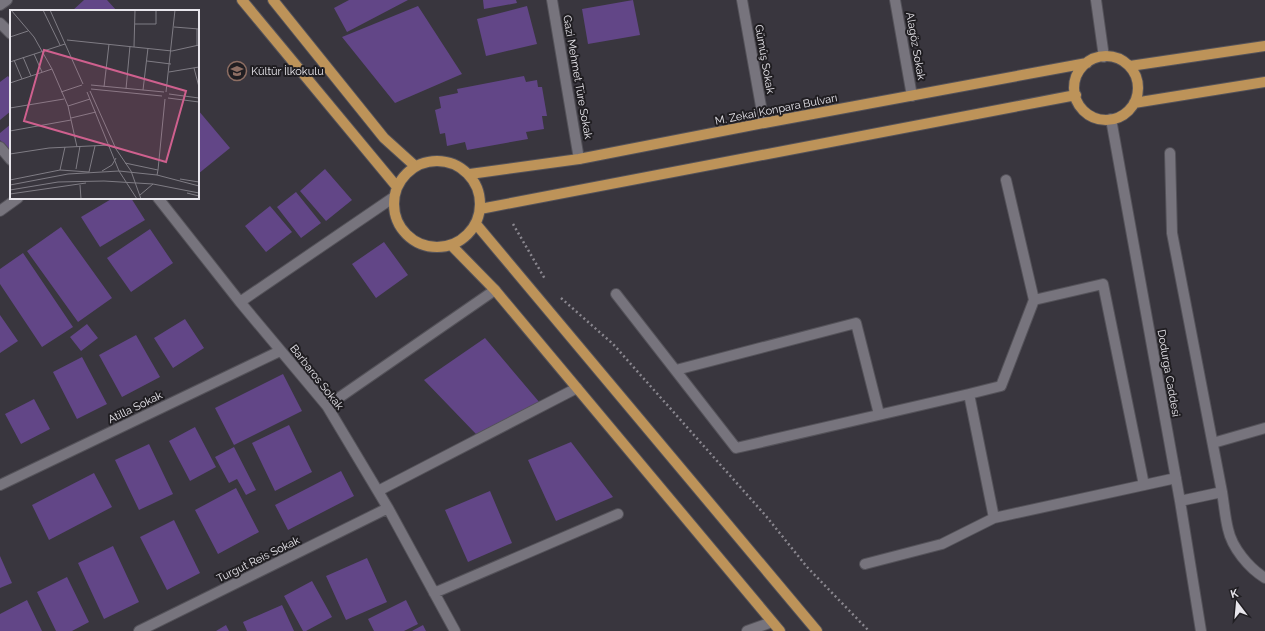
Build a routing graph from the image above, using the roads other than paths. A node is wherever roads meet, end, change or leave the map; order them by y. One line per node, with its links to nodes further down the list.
1 (7, 0): 8 (street)
2 (242, 0): 28 (main road)
3 (272, 0): 25 (main road)
4 (552, 0): 24 (street, Gazi Mehmet Türe Sokak)
5 (742, 0): 20 (street, Gümüş Sokak)
6 (895, 0): 17 (street, Alagöz Sokak)
7 (1096, 0): 12 (street)
8 (0, 5)
9 (0, 23): 10 (street)
10 (10, 33)
11 (1265, 46): 14 (main road)
12 (1104, 57): 13 (main road); 14 (main road)
13 (1087, 64): 16 (main road); 17 (main road, M. Zekai Konpara Bulvarı)
14 (1130, 66): 18 (main road)
15 (1265, 82): 18 (main road)
16 (1076, 95): 19 (main road); 32 (main road)
17 (912, 96): 20 (main road, M. Zekai Konpara Bulvarı)
18 (1134, 103): 19 (main road)
19 (1111, 119): 48 (street, Dodurga Caddesi)
20 (764, 123): 24 (main road, M. Zekai Konpara Bulvarı)
21 (0, 147): 23 (street)
22 (1170, 153): 47 (street)
23 (10, 159)
24 (579, 159): 26 (main road, M. Zekai Konpara Bulvarı)
25 (415, 166): 26 (main road); 28 (main road)
26 (470, 174): 32 (main road)
27 (1006, 180): 38 (street)
28 (397, 187): 29 (main road)
29 (394, 198): 35 (main road); 39 (street)
30 (17, 199): 33 (street)
31 (159, 199): 39 (street, Barbaros Sokak)
32 (480, 208): 34 (main road)
33 (0, 211)
34 (476, 224): 35 (main road); 65 (main road)
35 (450, 245): 36 (main road)
36 (495, 290): 42 (main road); 44 (street)
37 (616, 294): 41 (street)
38 (1034, 300): 43 (street); 49 (street)
39 (240, 302): 40 (street, Barbaros Sokak)
40 (280, 351): 44 (street, Barbaros Sokak); 50 (street, Atilla Sokak)
41 (676, 370): 45 (street); 45 (street)
42 (577, 388): 51 (street); 60 (main road)
43 (968, 394): 45 (street); 56 (street)
44 (327, 406): 51 (street, Barbaros Sokak)
45 (878, 414)
46 (1265, 428): 47 (street)
47 (1213, 444): 52 (street)
48 (1176, 478): 49 (street); 53 (street, Dodurga Caddesi)
49 (1144, 484): 56 (street)
50 (0, 485)
51 (378, 491): 54 (street, Barbaros Sokak)
52 (1222, 492): 53 (street); 58 (street)
53 (1180, 501): 66 (street, Dodurga Caddesi)
54 (388, 508): 59 (street, Barbaros Sokak); 61 (street, Turgut Reis Sokak)
55 (618, 514): 59 (street)
56 (994, 518): 57 (street)
57 (865, 564)
58 (1265, 578)
59 (434, 593): 62 (street, Barbaros Sokak)
60 (772, 622): 63 (street); 64 (main road)
61 (139, 631)
62 (455, 631)
63 (747, 631)
64 (780, 631)
65 (818, 631)
66 (1201, 631)

